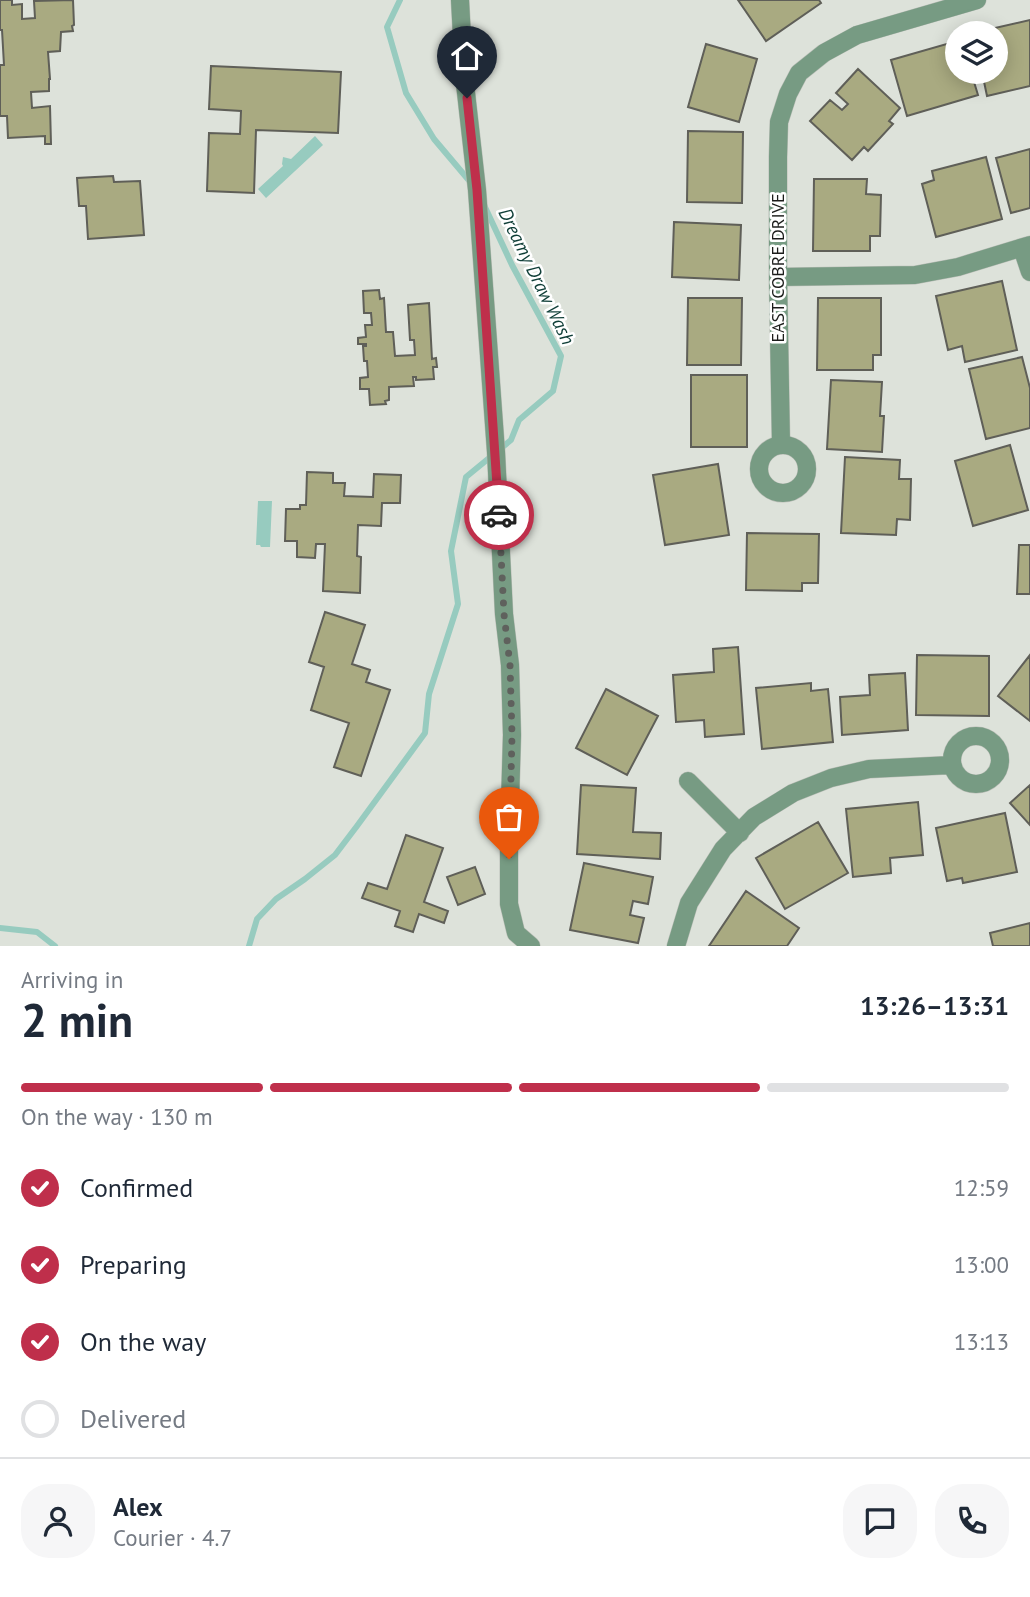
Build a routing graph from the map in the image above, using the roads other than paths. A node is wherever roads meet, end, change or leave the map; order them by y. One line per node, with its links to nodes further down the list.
1 (460, 0): 10 (street)
2 (977, 0): 5 (street, EAST COBRE DRIVE)
3 (1026, 246): 4 (street); 5 (street)
4 (1030, 272)
5 (778, 277): 6 (street, EAST COBRE DRIVE)
6 (781, 444)
7 (952, 765): 9 (street)
8 (688, 781): 9 (street)
9 (740, 833): 11 (street)
10 (531, 946)
11 (676, 946)

